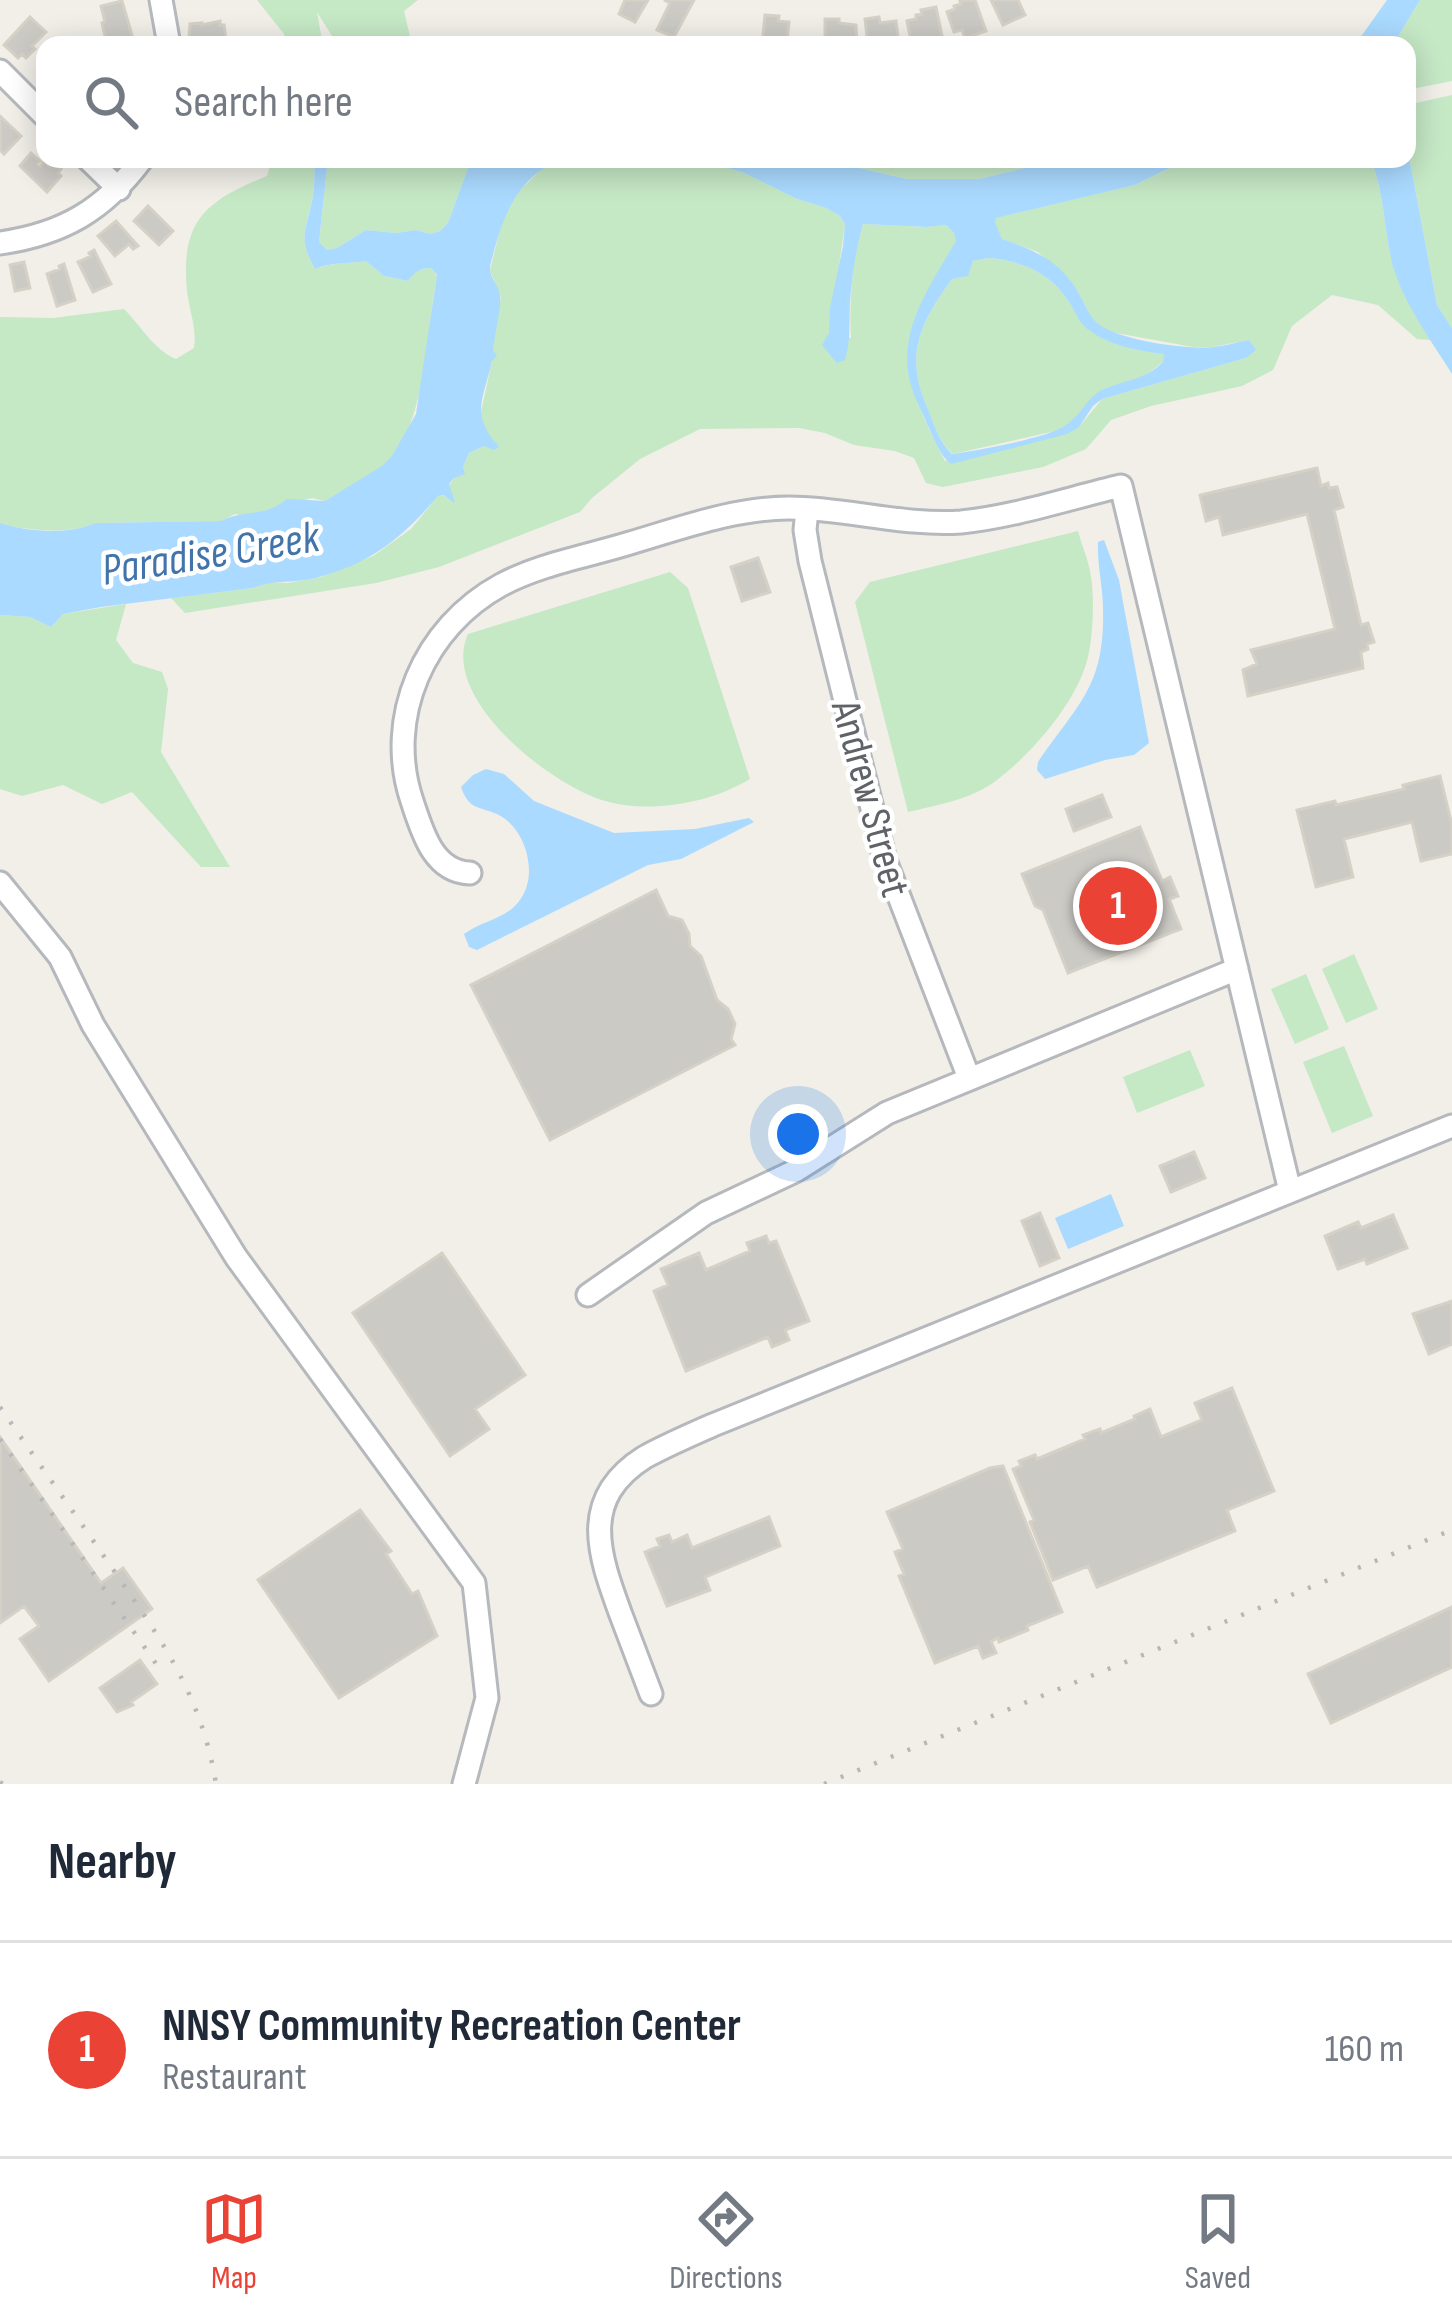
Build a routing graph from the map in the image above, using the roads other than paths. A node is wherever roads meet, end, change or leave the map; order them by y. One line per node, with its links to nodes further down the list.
1 (161, 0): 2 (street)
2 (168, 36)
3 (0, 71): 4 (street)
4 (36, 107)
5 (97, 168): 7 (street)
6 (135, 168): 7 (street)
7 (118, 189): 8 (street)
8 (0, 243)
9 (806, 509): 10 (street); 12 (street); 13 (street, Andrew Street)
10 (470, 873)
11 (0, 883): 18 (street)
12 (1237, 969): 13 (street); 15 (street)
13 (969, 1078): 16 (street)
14 (1452, 1126): 15 (street)
15 (1290, 1191): 17 (street)
16 (588, 1294)
17 (651, 1694)
18 (464, 1784)

